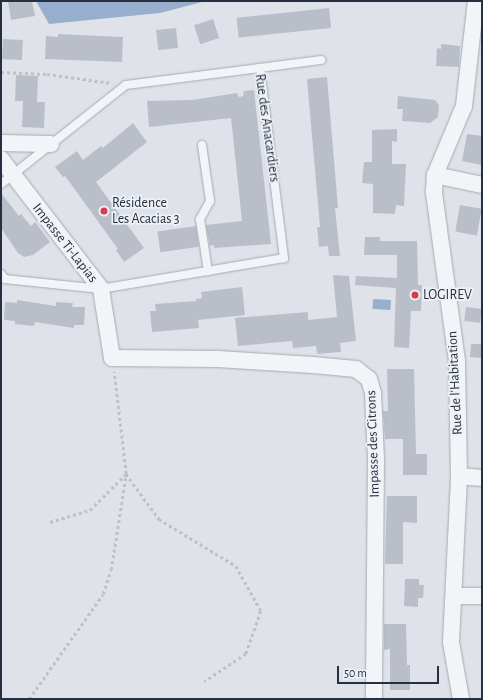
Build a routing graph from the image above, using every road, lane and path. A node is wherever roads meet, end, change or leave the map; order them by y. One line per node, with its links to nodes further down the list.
1 (476, 1): 10 (street, Rue de l'Habitation)
2 (321, 60): 3 (lane)
3 (260, 68): 5 (lane, Rue des Anacardiers); 13 (lane, Rue des Anacardiers)
4 (1, 72): 5 (path)
5 (126, 85): 7 (lane)
6 (1, 143): 7 (street)
7 (51, 144): 11 (lane)
8 (202, 144): 13 (lane)
9 (1, 159): 11 (street, Impasse Ti-Lapias)
10 (435, 175): 12 (street); 18 (street, Rue de l'Habitation)
11 (6, 180): 15 (street, Impasse Ti-Lapias)
12 (482, 186)
13 (208, 271): 15 (lane, Rue des Anacardiers)
14 (1, 274): 15 (lane, Rue des Anacardiers)
15 (101, 289): 16 (street, Impasse Ti-Lapias)
16 (112, 358): 17 (path); 25 (street, Impasse des Citrons)
17 (126, 474): 20 (path); 23 (path); 24 (path)
18 (459, 476): 19 (street); 21 (street, Rue de l'Habitation)
19 (482, 478)
20 (50, 522)
21 (455, 596): 22 (street); 26 (street, Rue de l'Habitation)
22 (482, 596)
23 (204, 682)
24 (30, 699)
25 (374, 699)
26 (461, 699)

